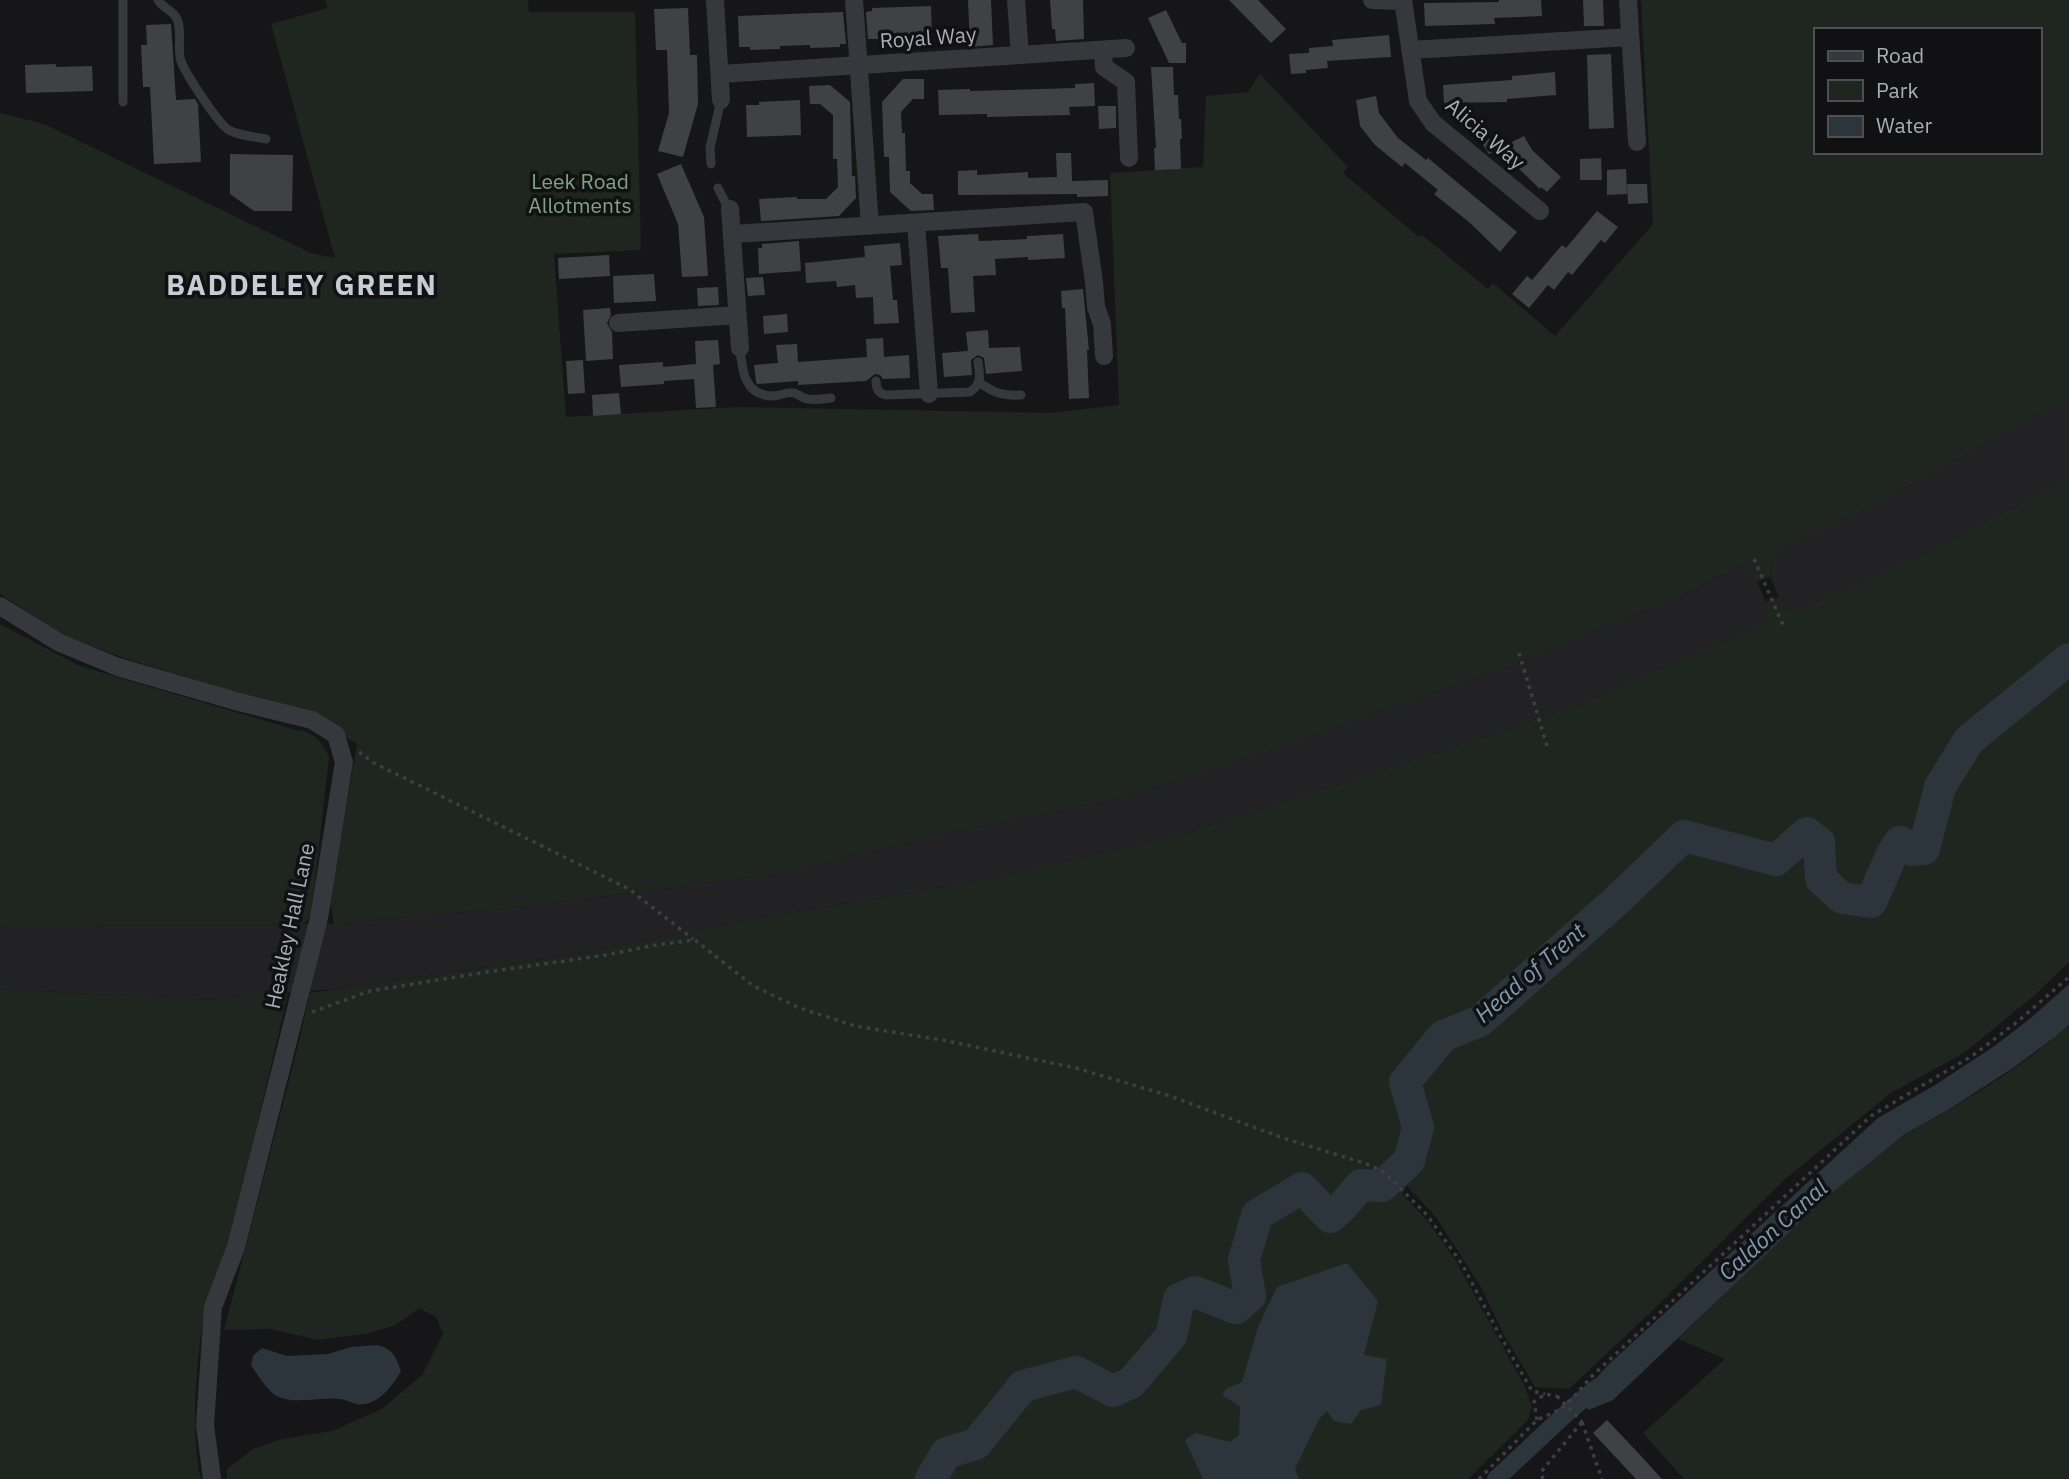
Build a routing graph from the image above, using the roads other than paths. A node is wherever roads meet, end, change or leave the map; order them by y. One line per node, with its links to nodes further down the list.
1 (123, 0): 17 (lane)
2 (158, 0): 18 (lane)
3 (715, 0): 15 (street)
4 (854, 0): 14 (street)
5 (1016, 0): 12 (street)
6 (1372, 0): 7 (street)
7 (1403, 0): 11 (street, Alicia Way)
8 (1628, 0): 9 (street)
9 (1630, 37): 11 (street); 19 (street)
10 (1126, 48): 13 (street, Royal Way)
11 (1410, 50): 24 (street, Alicia Way)
12 (1020, 55): 13 (street, Royal Way); 14 (street, Royal Way)
13 (1103, 59): 20 (street)
14 (860, 65): 15 (street); 26 (street, Royal Way)
15 (720, 74): 16 (street)
16 (722, 100): 21 (lane)
17 (123, 102)
18 (267, 139)
19 (1637, 142)
20 (1129, 158)
21 (711, 164)
22 (718, 188): 23 (lane)
23 (730, 209): 27 (street)
24 (1540, 211)
25 (916, 223): 26 (street); 31 (street); 35 (street)
26 (870, 226): 27 (street)
27 (733, 234): 28 (street)
28 (738, 315): 29 (street); 30 (street)
29 (618, 323)
30 (740, 348): 37 (lane)
31 (1104, 356)
32 (978, 362): 34 (lane)
33 (876, 381): 35 (lane)
34 (979, 382): 35 (lane); 36 (lane)
35 (929, 394)
36 (1021, 395)
37 (831, 398)
38 (0, 606): 39 (street, Heakley Hall Lane)
39 (212, 1479)

